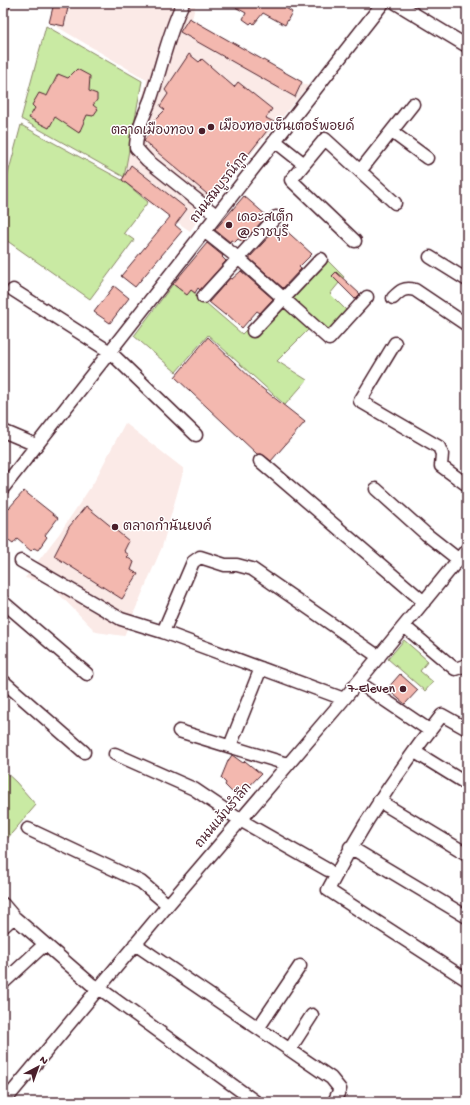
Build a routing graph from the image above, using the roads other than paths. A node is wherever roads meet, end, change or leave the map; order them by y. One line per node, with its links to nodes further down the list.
1 (183, 3): 12 (street)
2 (383, 3): 7 (street, ถนนสมบูรณ์กูล)
3 (396, 3): 4 (street)
4 (467, 46)
5 (413, 104): 6 (street)
6 (392, 132): 8 (street); 10 (street)
7 (275, 141): 9 (street); 12 (street, ถนนสมบูรณ์กูล)
8 (427, 158)
9 (304, 164): 10 (street); 15 (street)
10 (360, 172): 11 (street)
11 (395, 203)
12 (216, 215): 14 (street, ถนนสมบูรณ์กูล)
13 (276, 217): 16 (street)
14 (204, 231): 16 (street); 28 (street, ถนนสมบูรณ์กูล)
15 (354, 241)
16 (238, 258): 21 (street); 24 (street)
17 (430, 258): 19 (street)
18 (321, 259): 24 (street)
19 (467, 280)
20 (13, 290): 28 (street)
21 (203, 297)
22 (367, 297): 24 (street)
23 (393, 298): 25 (street)
24 (284, 299): 26 (street)
25 (467, 325)
26 (253, 331)
27 (395, 343): 33 (street)
28 (110, 352): 30 (street); 31 (street, ถนนสมบูรณ์กูล)
29 (3, 431): 31 (street)
30 (196, 435)
31 (36, 446): 34 (street, ถนนสมบูรณ์กูล)
32 (260, 461): 39 (street)
33 (467, 485)
34 (3, 488)
35 (376, 489): 36 (street)
36 (464, 556): 39 (street, ถนนแม้นรำลึก)
37 (21, 561): 41 (street)
38 (3, 602): 45 (street)
39 (424, 602): 40 (street, ถนนแม้นรำลึก)
40 (404, 626): 42 (street, ถนนแม้นรำลึก); 43 (street)
41 (163, 632): 42 (street); 44 (street)
42 (379, 657): 47 (street, ถนนแม้นรำลึก)
43 (467, 665)
44 (261, 668): 48 (street); 52 (street)
45 (87, 674)
46 (3, 681): 53 (street)
47 (358, 682): 48 (street, ถนนแม้นรำลึก); 50 (street)
48 (344, 699): 56 (street, ถนนแม้นรำลึก)
49 (467, 729): 50 (street)
50 (430, 730): 54 (street)
51 (179, 731): 52 (street)
52 (230, 746): 56 (street)
53 (84, 752)
54 (415, 752): 57 (street); 58 (street)
55 (115, 754): 59 (street)
56 (287, 764): 59 (street, ถนนแม้นรำลึก)
57 (467, 784)
58 (379, 801): 61 (street); 62 (street)
59 (240, 820): 63 (street); 65 (street, ถนนแม้นรำลึก)
60 (28, 830): 65 (street)
61 (350, 847): 67 (street); 72 (street)
62 (467, 854)
63 (328, 870)
64 (3, 904): 66 (street)
65 (168, 905): 70 (street, ถนนแม้นรำลึก)
66 (14, 917): 68 (street); 69 (street)
67 (467, 917)
68 (3, 927)
69 (45, 944): 73 (street); 74 (street)
70 (135, 944): 74 (street, ถนนแม้นรำลึก); 76 (street)
71 (300, 966): 76 (street)
72 (467, 980)
73 (3, 983)
74 (99, 988): 78 (street, ถนนแม้นรำลึก); 79 (street)
75 (312, 1015): 77 (street)
76 (259, 1027): 77 (street)
77 (290, 1049): 80 (street)
78 (4, 1102)
79 (256, 1102)
80 (334, 1102)

